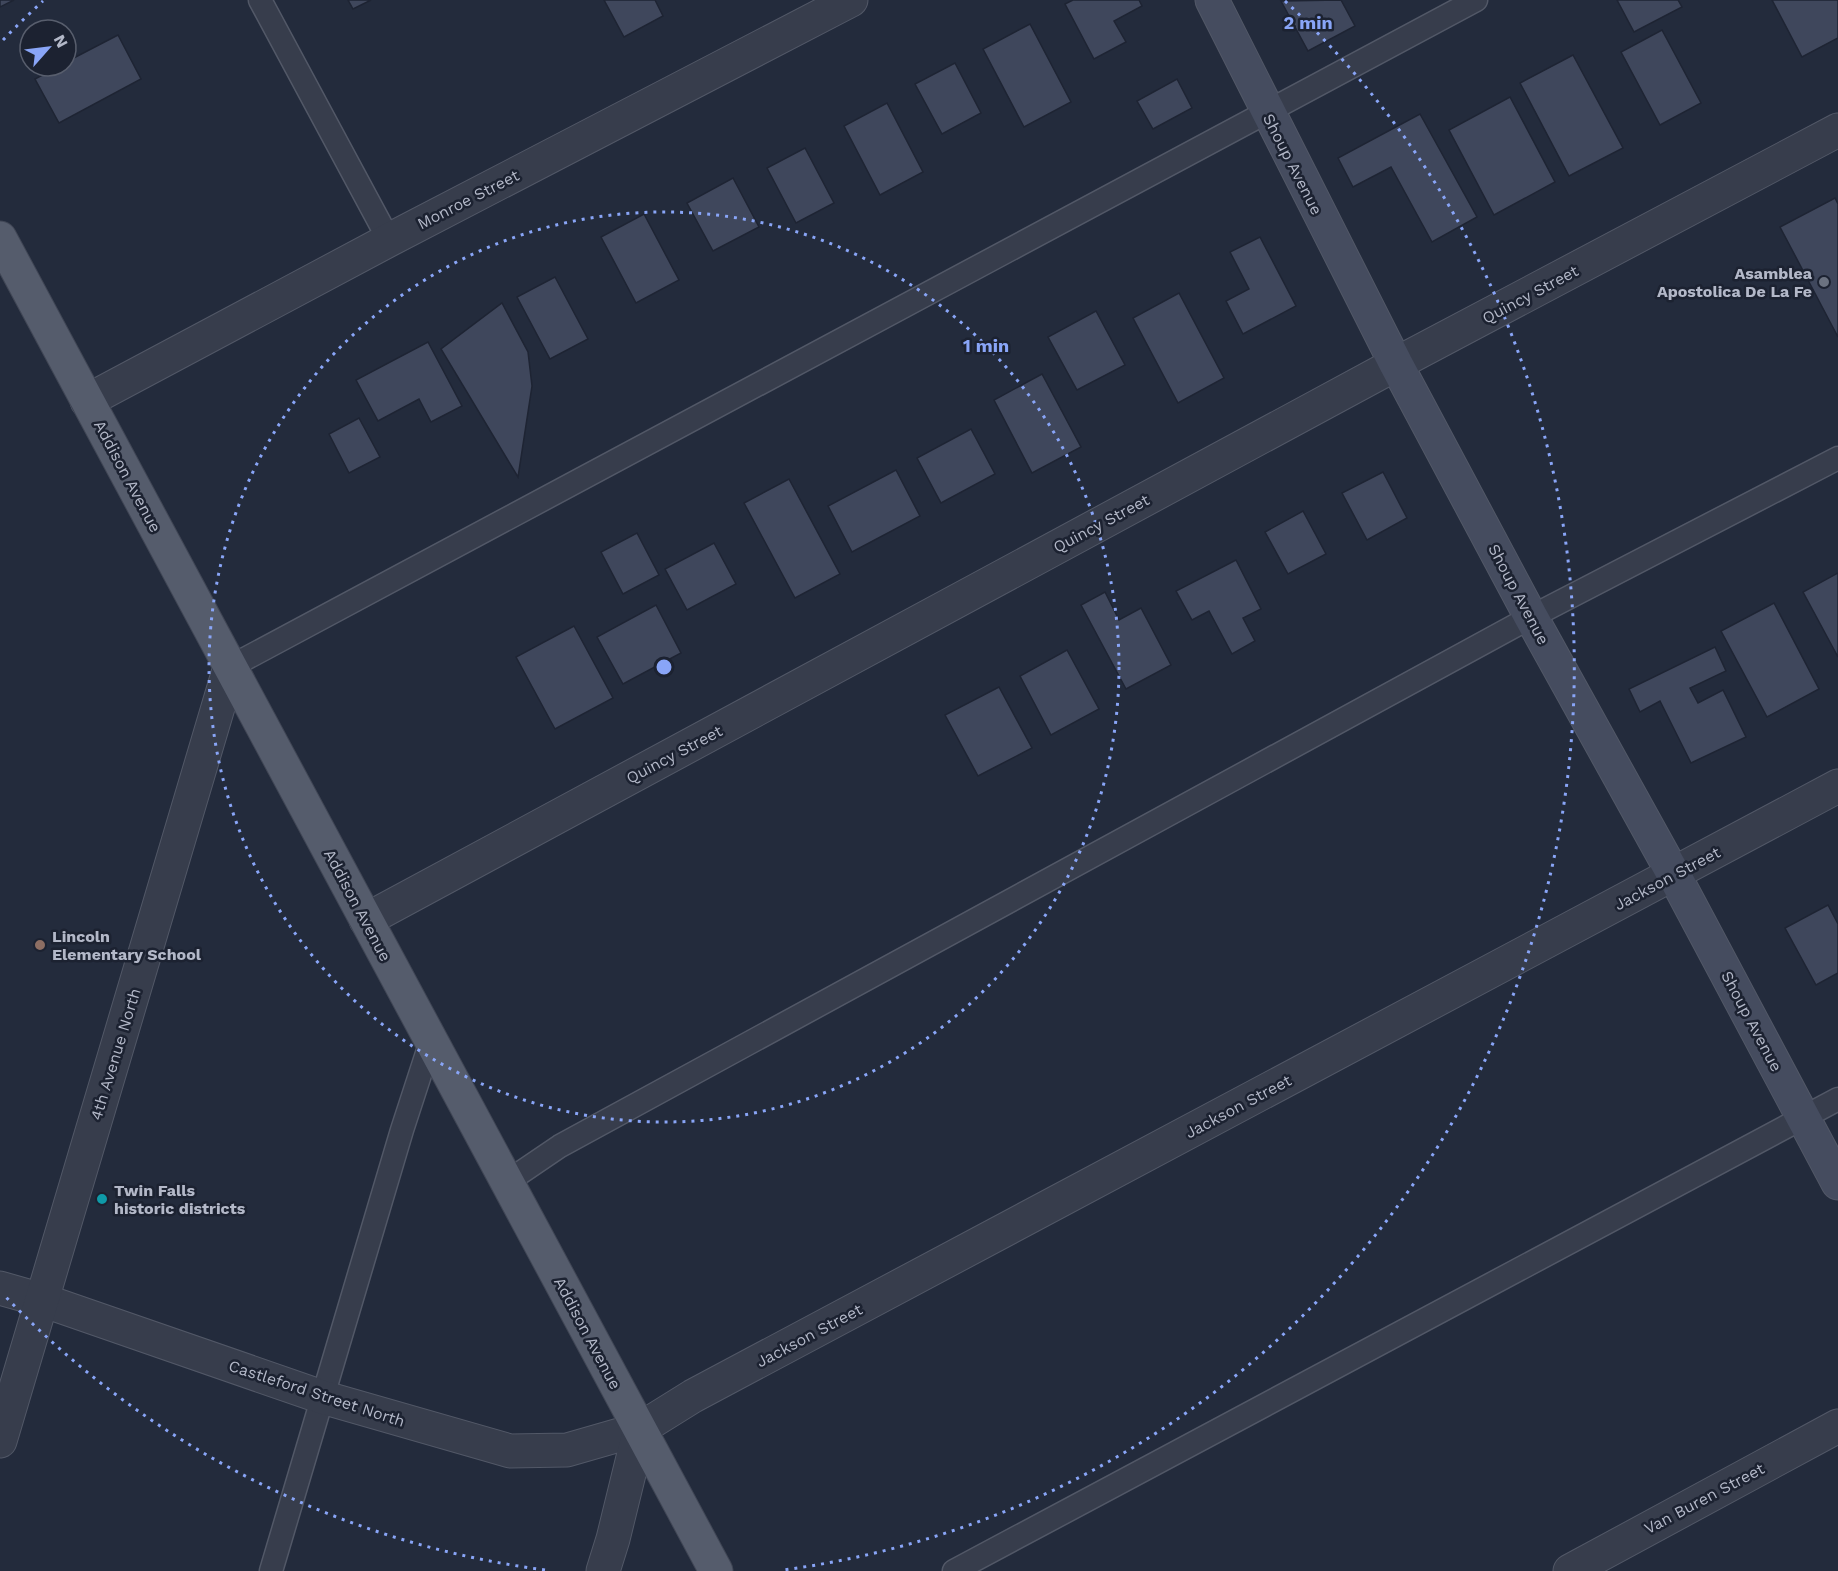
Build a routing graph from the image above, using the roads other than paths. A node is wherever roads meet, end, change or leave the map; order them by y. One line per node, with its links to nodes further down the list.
1 (260, 0): 8 (lane)
2 (851, 0): 8 (street, Monroe Street)
3 (1212, 0): 5 (street, Shoup Avenue)
4 (1476, 0): 5 (lane)
5 (1267, 112): 9 (street, Shoup Avenue); 13 (lane)
6 (1838, 130): 9 (street, Quincy Street)
7 (0, 238): 10 (main road, Addison Avenue)
8 (388, 240): 10 (street, Monroe Street)
9 (1396, 364): 12 (street, Shoup Avenue); 16 (street, Quincy Street)
10 (87, 401): 13 (main road, Addison Avenue)
11 (1838, 458): 12 (lane)
12 (1531, 617): 15 (street, Shoup Avenue); 20 (lane)
13 (230, 667): 16 (main road, Addison Avenue); 23 (street, 4th Avenue North)
14 (1838, 786): 15 (street, Jackson Street)
15 (1674, 874): 19 (street, Shoup Avenue); 26 (street, Jackson Street)
16 (366, 920): 17 (main road, Addison Avenue)
17 (431, 1041): 20 (main road, Addison Avenue); 24 (lane)
18 (1838, 1099): 19 (lane)
19 (1804, 1117): 21 (street, Shoup Avenue); 31 (lane)
20 (507, 1182): 26 (main road, Addison Avenue)
21 (1838, 1183)
22 (0, 1288): 23 (street, Castleford Street North)
23 (42, 1300): 24 (street, Castleford Street North); 27 (street, 4th Avenue North)
24 (322, 1397): 26 (street, Castleford Street North); 28 (lane)
25 (1838, 1426): 32 (street, Van Buren Street)
26 (640, 1429): 29 (street); 30 (main road, Addison Avenue)
27 (0, 1442)
28 (271, 1571)
29 (603, 1571)
30 (716, 1571)
31 (954, 1571)
32 (1570, 1571)

